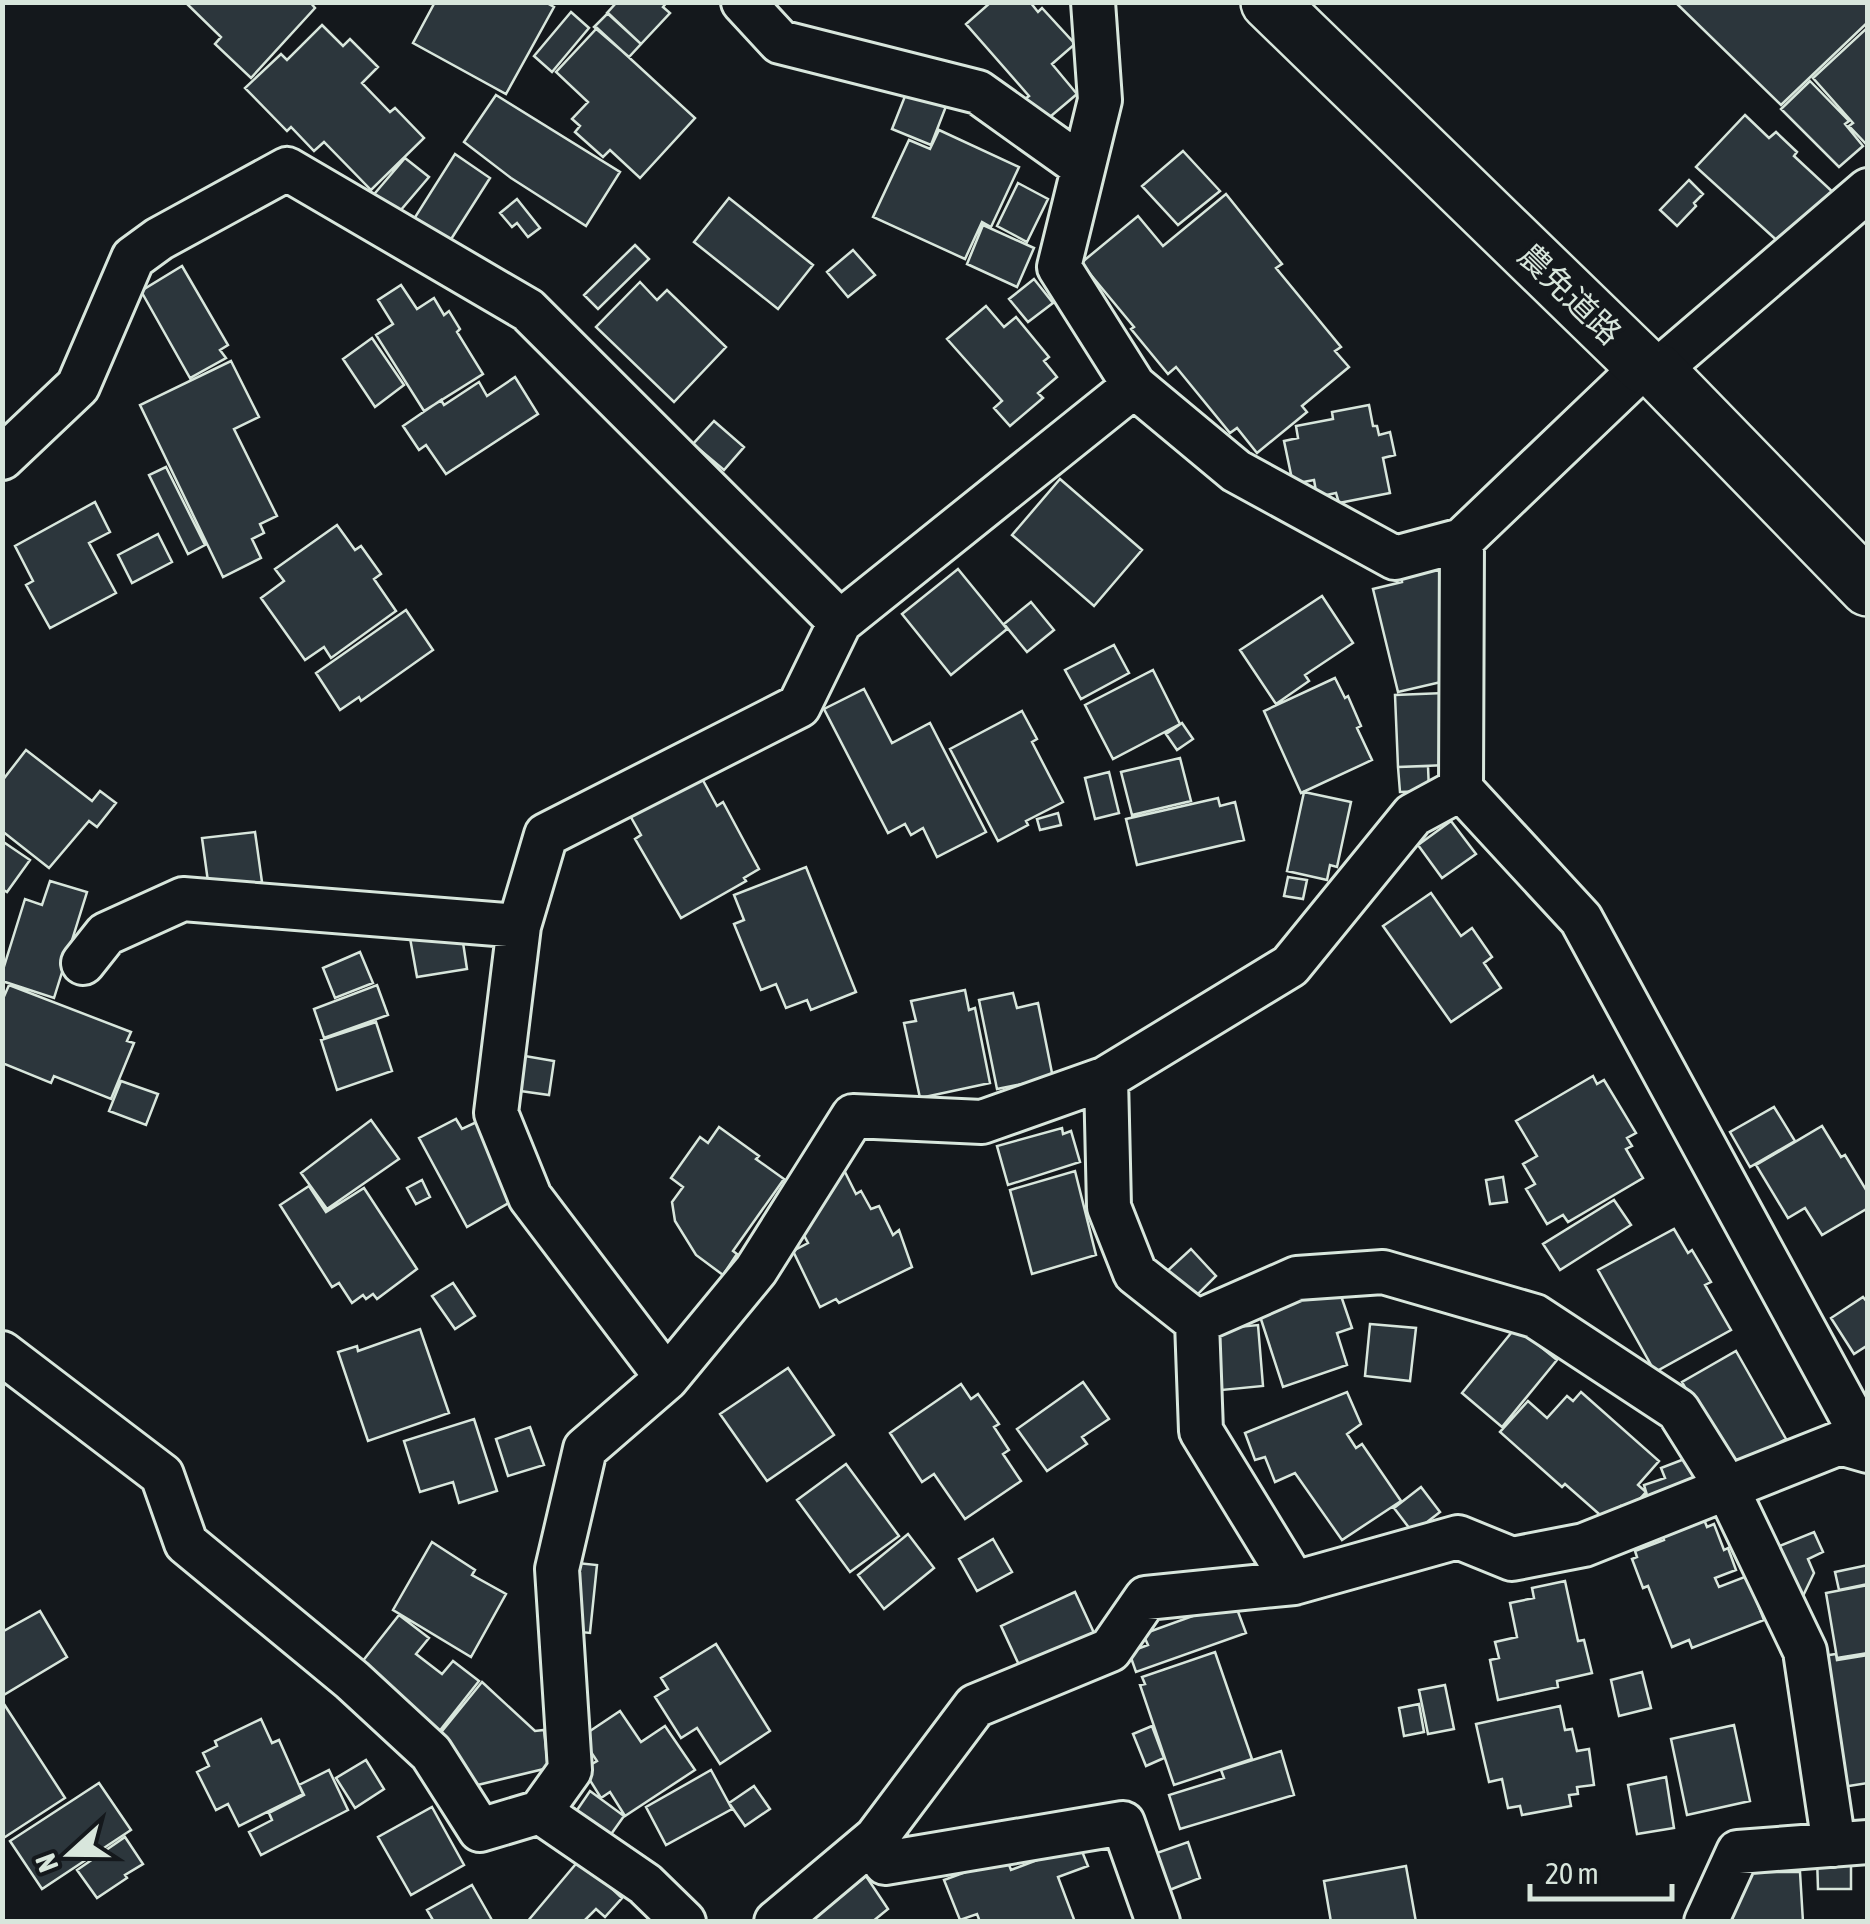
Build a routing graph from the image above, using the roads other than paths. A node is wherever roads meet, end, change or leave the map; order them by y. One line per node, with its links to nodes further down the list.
1 (743, 2): 4 (street)
2 (1092, 2): 4 (street)
3 (1269, 2): 6 (street, 農免道路)
4 (1083, 167): 7 (street)
5 (1868, 190): 6 (street)
6 (1650, 369): 9 (street); 10 (street, 農免道路)
7 (1134, 386): 9 (street); 11 (street)
8 (2, 458): 11 (street)
9 (1462, 540): 12 (street)
10 (1868, 588)
11 (840, 622): 13 (street)
12 (1461, 790): 15 (street); 19 (street)
13 (519, 926): 14 (street); 18 (street)
14 (83, 963)
15 (1106, 1078): 16 (street); 18 (street)
16 (1197, 1322): 20 (street); 21 (street)
17 (2, 1353): 22 (street)
18 (667, 1378): 22 (street)
19 (1868, 1449): 20 (street)
20 (1727, 1488): 21 (street); 24 (street)
21 (1294, 1583): 23 (street)
22 (540, 1812): 25 (street)
23 (876, 1838): 26 (street); 27 (street)
24 (1851, 1844): 28 (street)
25 (684, 1922)
26 (776, 1922)
27 (1158, 1922)
28 (1706, 1922)

